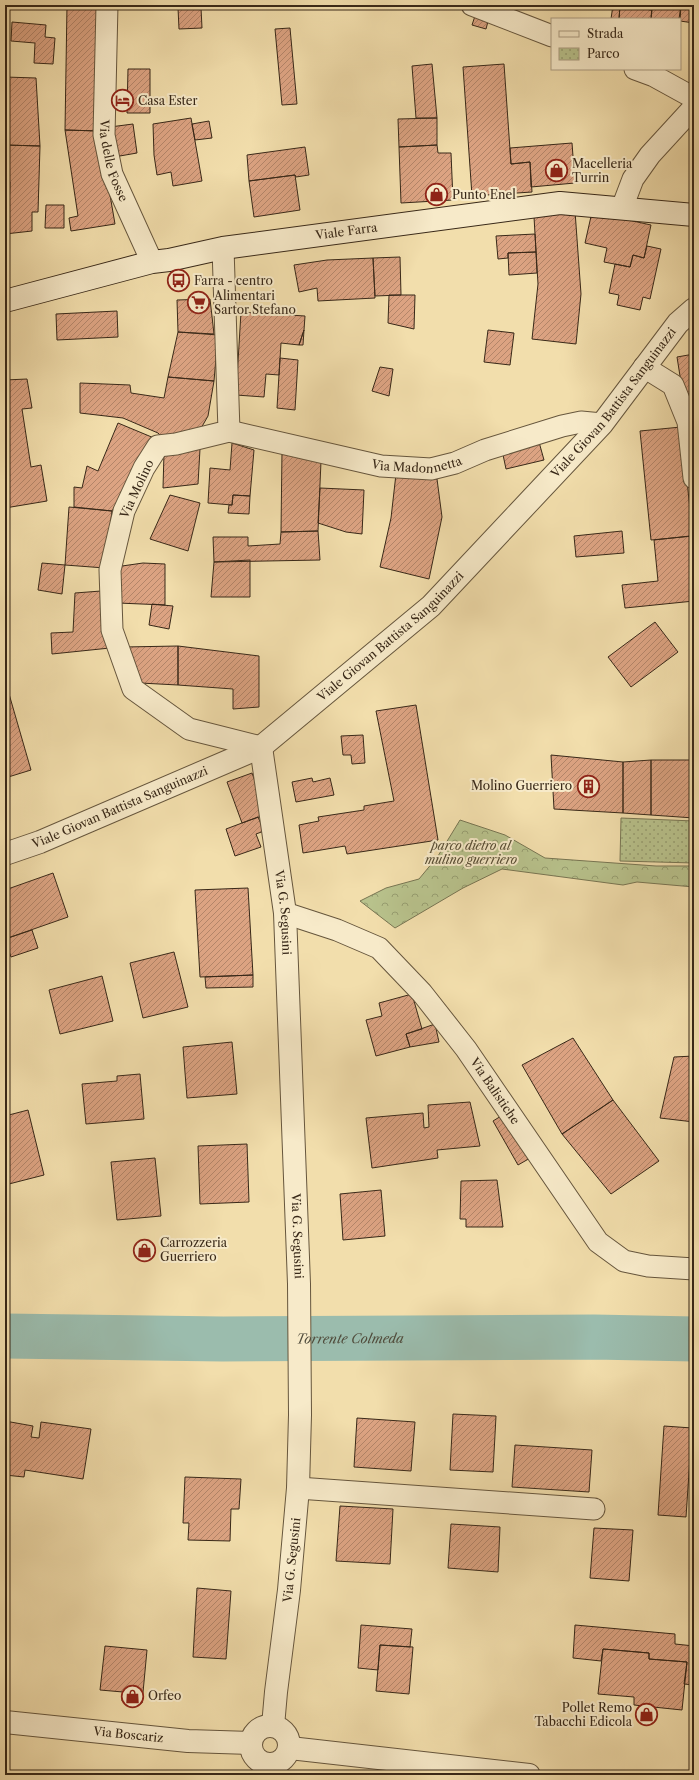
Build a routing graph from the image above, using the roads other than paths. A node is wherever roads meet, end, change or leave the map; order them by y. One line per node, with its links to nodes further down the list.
1 (107, 5): 10 (street, Via delle Fosse)
2 (472, 5): 3 (street)
3 (551, 36)
4 (638, 70): 5 (street)
5 (694, 98)
6 (694, 107): 7 (street)
7 (622, 208): 8 (street, Viale Farra); 9 (street, Viale Farra)
8 (694, 215)
9 (223, 248): 10 (street, Viale Farra); 15 (street)
10 (152, 262): 11 (street, Viale Farra)
11 (5, 301)
12 (694, 309): 13 (street, Viale Giovan Battista Sanguinazzi)
13 (644, 367): 14 (street, Viale Giovan Battista Sanguinazzi); 16 (street)
14 (602, 424): 15 (street, Via Madonnetta); 17 (street, Viale Giovan Battista Sanguinazzi)
15 (229, 431): 17 (street, Via Molino)
16 (694, 478)
17 (261, 747): 18 (street, Viale Giovan Battista Sanguinazzi); 19 (street, Via G. Segusini)
18 (5, 854)
19 (285, 912): 20 (street, Via Balistiche); 21 (street, Via G. Segusini)
20 (694, 1269)
21 (298, 1488): 22 (street); 24 (street, Via G. Segusini)
22 (594, 1509)
23 (5, 1722): 25 (street, Via Boscariz)
24 (273, 1726): 25 (street); 26 (street)
25 (251, 1743): 27 (street)
26 (290, 1748): 27 (street); 28 (street)
27 (266, 1770)
28 (529, 1775)

